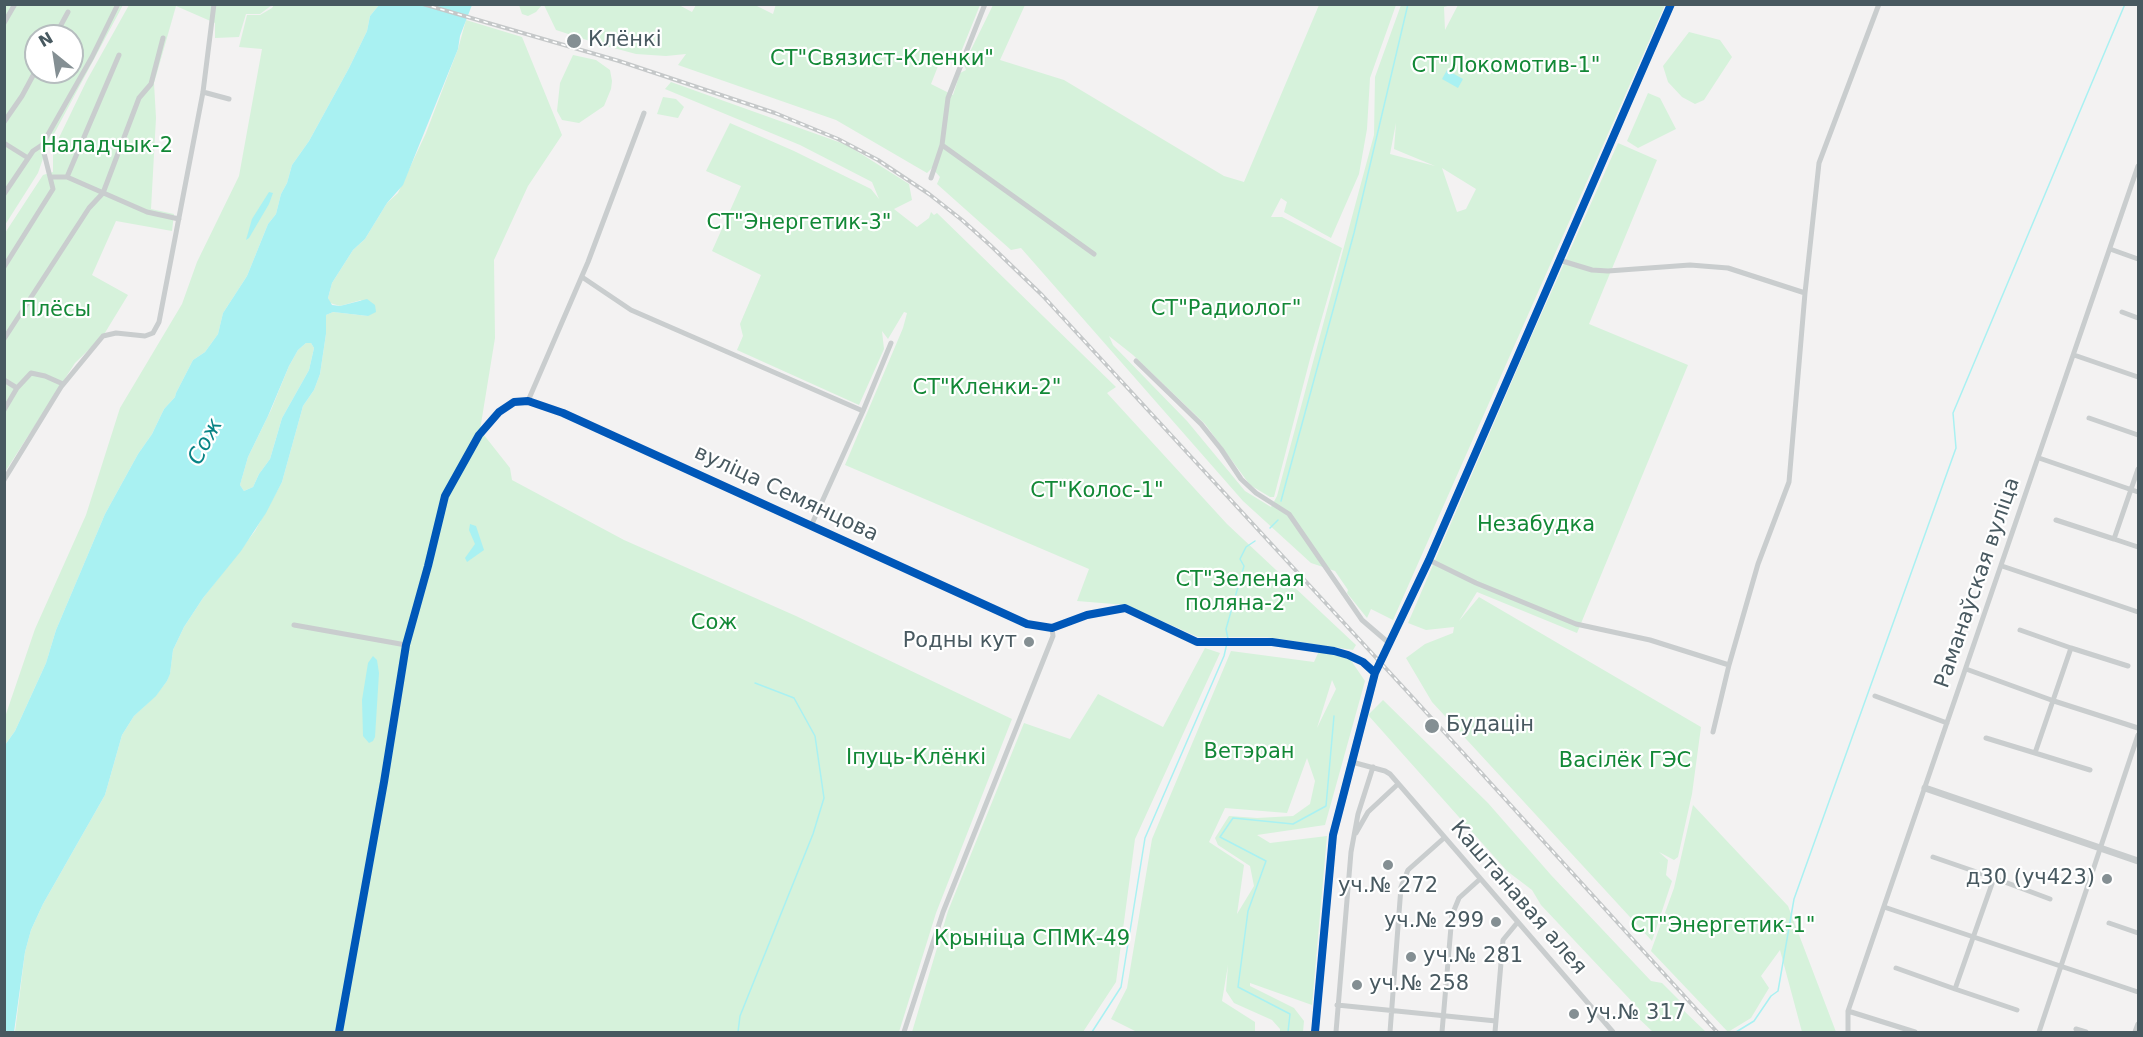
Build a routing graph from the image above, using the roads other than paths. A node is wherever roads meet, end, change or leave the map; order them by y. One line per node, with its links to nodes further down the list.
1 (15, 4): 8 (street)
2 (118, 4): 18 (street)
3 (214, 4): 13 (street)
4 (985, 4): 19 (street)
5 (1671, 4): 31 (street)
6 (1879, 4): 34 (street)
7 (68, 12): 9 (street)
8 (4, 23)
9 (62, 24)
10 (163, 38): 25 (street)
11 (119, 55): 23 (street)
12 (28, 84): 16 (street)
13 (203, 92): 14 (street); 27 (street)
14 (229, 99)
15 (645, 113): 33 (street)
16 (4, 122)
17 (4, 143): 20 (street)
18 (42, 145): 20 (street); 22 (street)
19 (942, 145): 24 (street); 29 (street)
20 (28, 158): 26 (street)
21 (2139, 166): 28 (street, Раманаўская вуліца)
22 (51, 177): 23 (street); 32 (street)
23 (67, 177): 25 (street)
24 (931, 178)
25 (103, 193): 27 (street); 37 (street)
26 (4, 194)
27 (179, 219): 43 (street)
28 (2110, 249): 30 (street); 39 (street, Раманаўская вуліца)
29 (1094, 254)
30 (2139, 259)
31 (1559, 260): 34 (street); 58 (street)
32 (4, 267)
33 (582, 277): 45 (street); 47 (street)
34 (1805, 293): 67 (street)
35 (2122, 312): 36 (street)
36 (2139, 318)
37 (4, 339)
38 (891, 343): 47 (street)
39 (2074, 355): 41 (street); 50 (street, Раманаўская вуліца)
40 (1136, 361): 64 (street)
41 (2139, 377)
42 (4, 380): 44 (street)
43 (63, 384): 44 (street); 52 (street)
44 (17, 388): 46 (street)
45 (528, 401): 55 (street, вуліца Семянцова); 65 (street)
46 (4, 410)
47 (863, 411): 55 (street)
48 (2089, 418): 49 (street)
49 (2139, 435)
50 (2038, 458): 53 (street); 59 (street, Раманаўская вуліца)
51 (2139, 469): 53 (street)
52 (4, 480)
53 (2135, 491): 56 (street)
54 (2056, 520): 56 (street)
55 (811, 526): 62 (street, вуліца Семянцова)
56 (2114, 539): 57 (street)
57 (2139, 547)
58 (1429, 560): 64 (street); 67 (street)
59 (2002, 566): 60 (street); 69 (street, Раманаўская вуліца)
60 (2139, 612)
61 (294, 625): 65 (street)
62 (1052, 628): 70 (street); 111 (street)
63 (2020, 630): 66 (street)
64 (1390, 644): 70 (street)
65 (406, 645): 110 (street)
66 (2072, 648): 68 (street); 72 (street)
67 (1729, 665): 75 (street)
68 (2128, 666)
69 (1966, 669): 72 (street); 73 (street, Раманаўская вуліца)
70 (1375, 674): 79 (street)
71 (1875, 696): 73 (street)
72 (2054, 701): 74 (street); 78 (street)
73 (1947, 723): 83 (street, Раманаўская вуліца)
74 (2139, 729)
75 (1713, 732)
76 (2139, 735): 86 (street)
77 (1986, 738): 78 (street)
78 (2035, 753): 81 (street)
79 (1352, 762): 80 (street); 112 (street)
80 (1373, 767): 82 (street, Каштанавая алея); 85 (street)
81 (2090, 770)
82 (1398, 784): 84 (street, Каштанавая алея); 85 (street)
83 (1925, 788): 86 (street); 92 (street, Раманаўская вуліца)
84 (1444, 838): 90 (street, Каштанавая алея); 104 (street)
85 (1353, 839): 101 (street)
86 (2101, 849): 88 (street); 97 (street)
87 (1933, 857): 89 (street)
88 (2139, 861)
89 (1994, 878): 91 (street); 96 (street)
90 (1480, 879): 93 (street, Каштанавая алея); 105 (street)
91 (2050, 899)
92 (1884, 907): 96 (street); 103 (street, Раманаўская вуліца)
93 (1517, 923): 106 (street); 108 (street, Каштанавая алея)
94 (2109, 923): 95 (street)
95 (2139, 933)
96 (1973, 936): 97 (street); 99 (street)
97 (2060, 966): 100 (street); 121 (street)
98 (1896, 968): 99 (street)
99 (1955, 989): 102 (street)
100 (2139, 992)
101 (1337, 1005): 104 (street); 113 (street)
102 (2017, 1010)
103 (1848, 1011): 119 (street, Раманаўская вуліца); 120 (street)
104 (1392, 1012): 105 (street); 114 (street)
105 (1444, 1016): 106 (street); 115 (street)
106 (1496, 1021): 116 (street)
107 (2139, 1024): 123 (street)
108 (1606, 1025): 117 (street); 118 (street, Каштанавая алея)
109 (2076, 1029): 122 (street)
110 (339, 1032)
111 (904, 1032)
112 (1315, 1032)
113 (1336, 1032)
114 (1390, 1032)
115 (1442, 1032)
116 (1495, 1032)
117 (1600, 1032)
118 (1612, 1032)
119 (1848, 1032)
120 (1915, 1032)
121 (2039, 1032)
122 (2086, 1032)
123 (2135, 1032)

